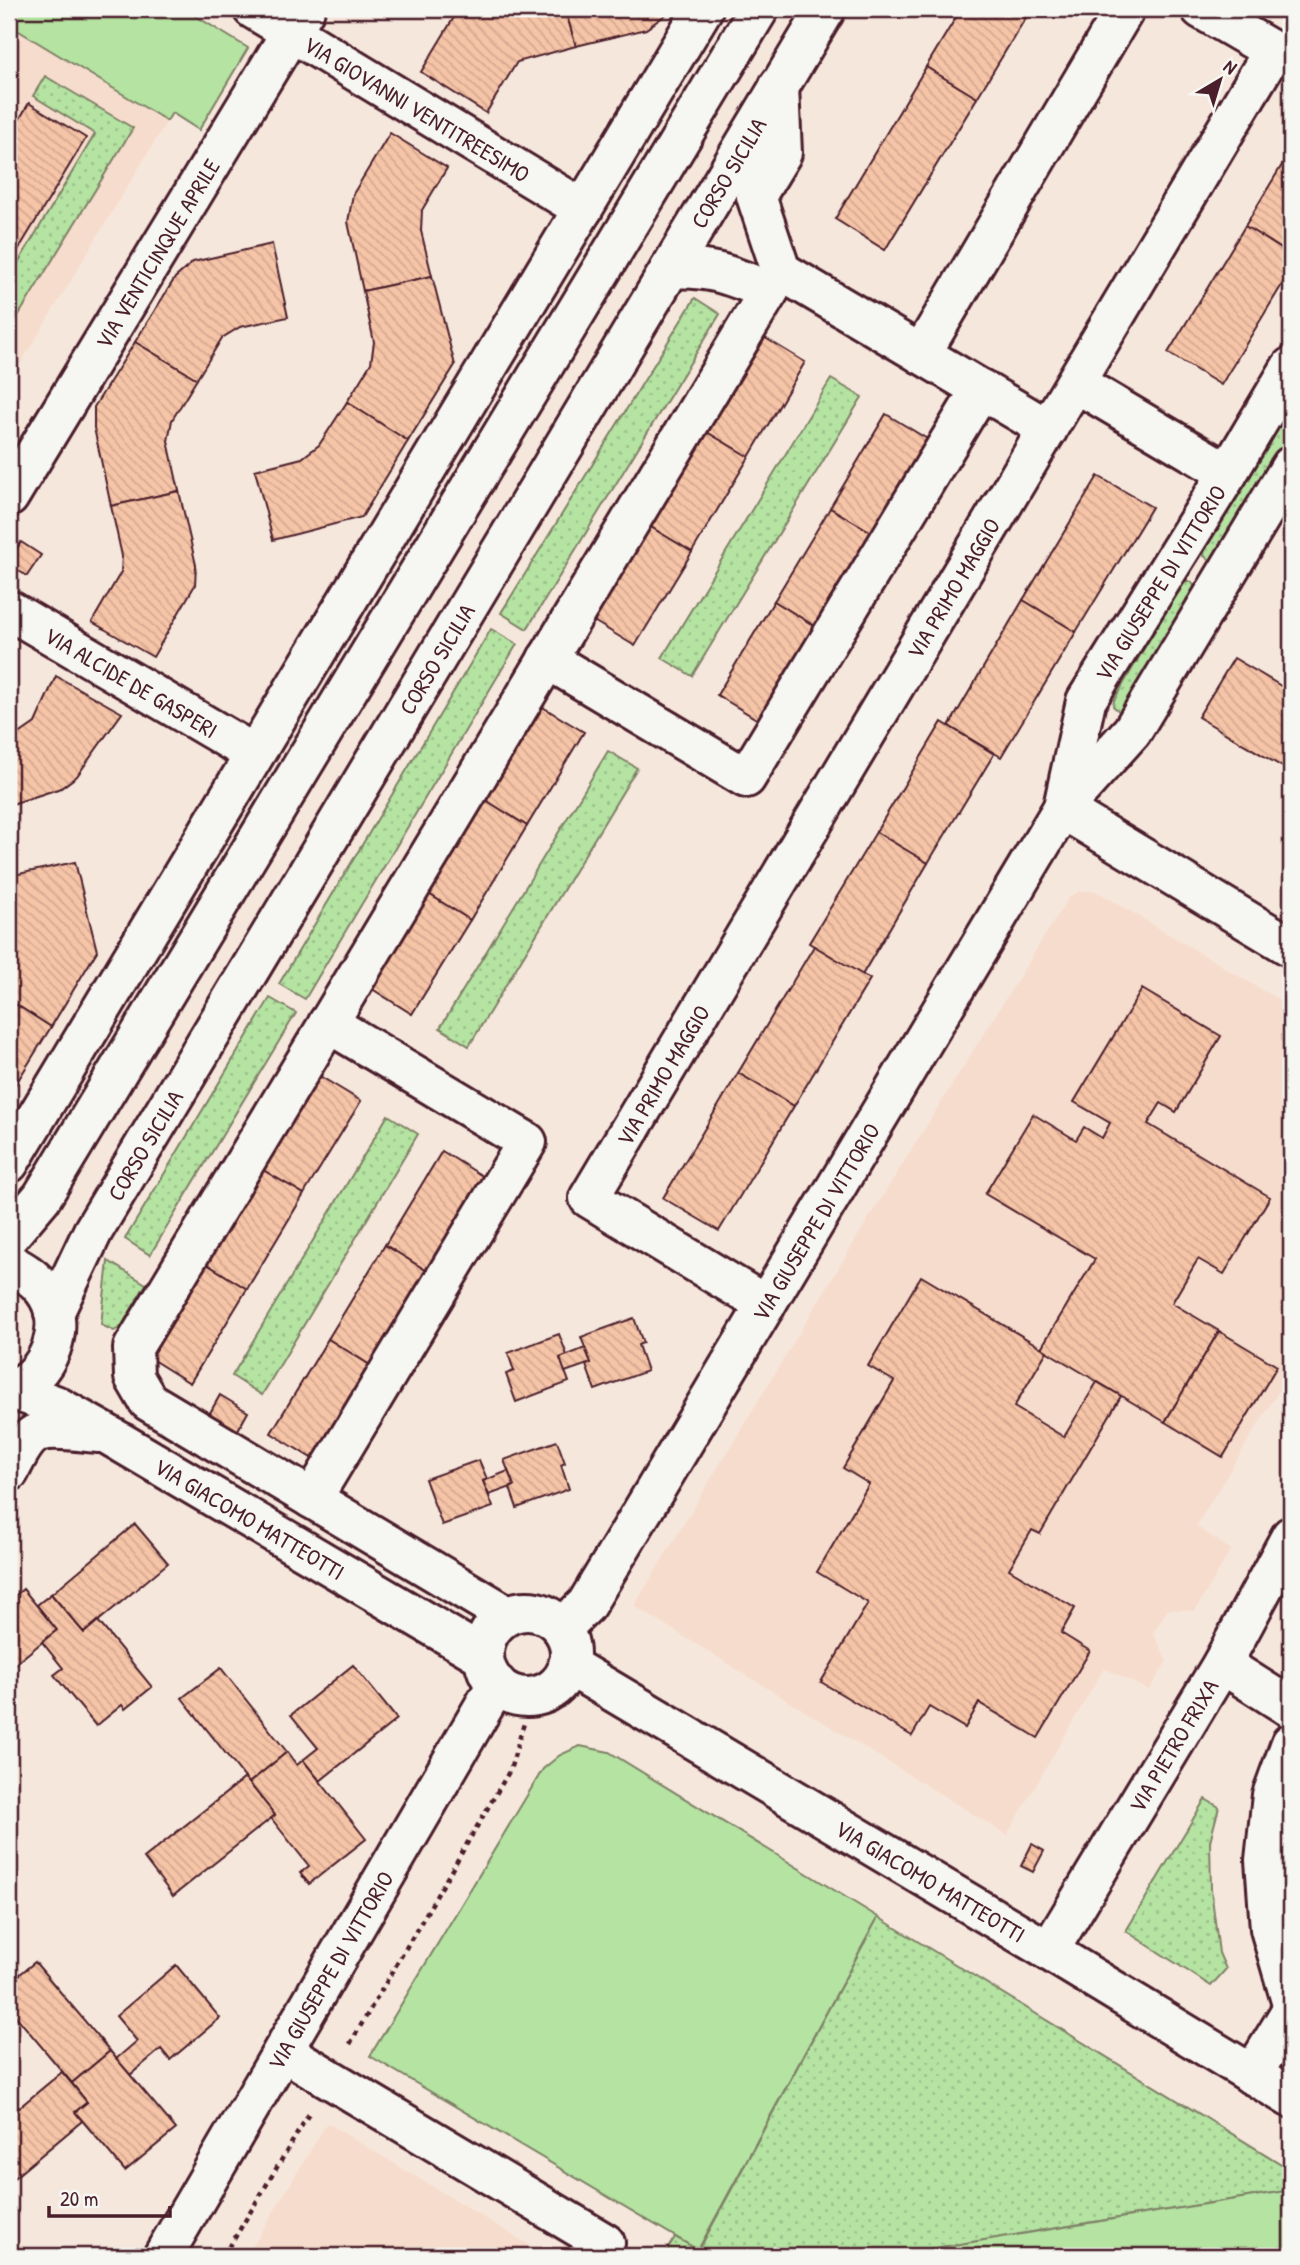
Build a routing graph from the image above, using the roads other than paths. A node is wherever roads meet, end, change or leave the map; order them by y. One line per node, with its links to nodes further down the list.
1 (253, 9): 7 (street, VIA GIOVANNI VENTITREESIMO)
2 (703, 9): 10 (street)
3 (759, 9): 8 (street)
4 (825, 9): 9 (street, CORSO SICILIA)
5 (1125, 9): 15 (street)
6 (1201, 9): 18 (street, VIA PRIMO MAGGIO)
7 (298, 20): 11 (street, VIA GIOVANNI VENTITREESIMO); 23 (street, VIA VENTICINQUE APRILE)
8 (718, 77): 10 (street); 16 (street)
9 (779, 86): 12 (street, CORSO SICILIA); 14 (street)
10 (647, 103): 11 (street)
11 (583, 209): 13 (street)
12 (670, 269): 14 (street); 34 (street, CORSO SICILIA)
13 (543, 275): 16 (street); 26 (street)
14 (775, 281): 15 (street); 25 (street)
15 (921, 354): 19 (street)
16 (550, 355): 31 (street)
17 (1291, 367): 22 (street, VIA GIUSEPPE DI VITTORIO)
18 (1076, 383): 20 (street, VIA PRIMO MAGGIO); 22 (street)
19 (981, 389): 20 (street); 25 (street)
20 (1048, 429): 33 (street, VIA PRIMO MAGGIO)
21 (1291, 466): 27 (street, VIA GIUSEPPE DI VITTORIO)
22 (1228, 473): 27 (street, VIA GIUSEPPE DI VITTORIO)
23 (9, 497)
24 (9, 610): 26 (street, VIA ALCIDE DE GASPERI)
25 (547, 659): 29 (street)
26 (254, 754): 30 (street)
27 (1062, 810): 28 (street); 33 (street, VIA GIUSEPPE DI VITTORIO)
28 (1291, 947)
29 (328, 1023): 38 (street); 38 (street)
30 (9, 1163)
31 (9, 1236)
32 (9, 1263): 34 (street)
33 (766, 1306): 41 (street, VIA GIUSEPPE DI VITTORIO)
34 (54, 1313): 35 (street)
35 (11, 1391): 36 (street, VIA GIACOMO MATTEOTTI)
36 (105, 1433): 37 (street); 43 (street, VIA GIACOMO MATTEOTTI)
37 (9, 1472)
38 (312, 1499): 40 (street)
39 (1291, 1536): 42 (street, VIA PIETRO FRIXA)
40 (507, 1615): 41 (street); 43 (street)
41 (565, 1647): 43 (street); 46 (street, VIA GIACOMO MATTEOTTI)
42 (1222, 1664): 44 (street); 46 (street, VIA PIETRO FRIXA)
43 (504, 1679): 49 (street, VIA GIUSEPPE DI VITTORIO)
44 (1291, 1709)
45 (1291, 1743): 47 (street)
46 (1049, 1951): 50 (street, VIA GIACOMO MATTEOTTI)
47 (1291, 2001)
48 (1291, 2011): 50 (street)
49 (283, 2051): 52 (street); 53 (street, VIA GIUSEPPE DI VITTORIO)
50 (1252, 2075): 51 (street, VIA GIACOMO MATTEOTTI)
51 (1291, 2098)
52 (605, 2243)
53 (163, 2256)

